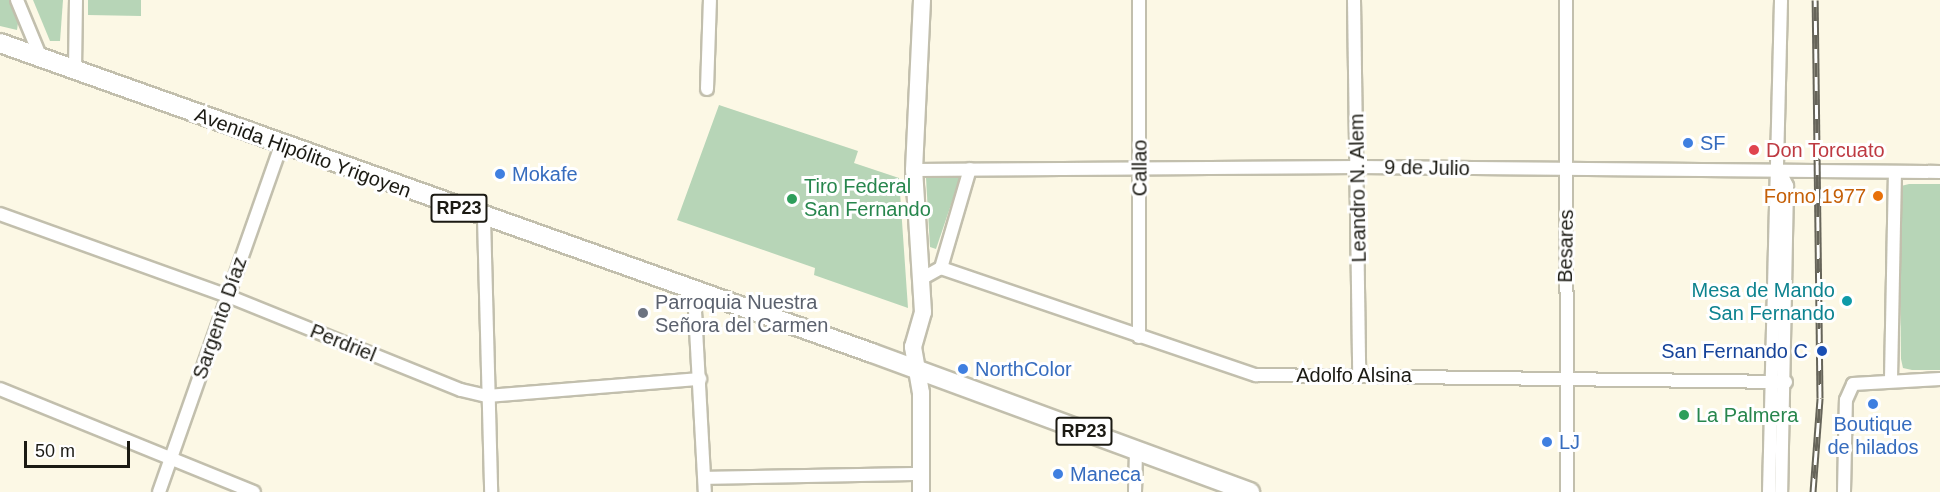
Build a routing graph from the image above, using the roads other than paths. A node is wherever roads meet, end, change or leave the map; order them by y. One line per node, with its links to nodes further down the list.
1 (16, 0): 10 (street)
2 (76, 0): 11 (street)
3 (710, 0): 12 (street)
4 (922, 0): 16 (main road)
5 (1139, 0): 17 (street, Callao)
6 (1354, 0): 14 (street, Leandro N. Alem)
7 (1566, 0): 18 (street, Besares)
8 (1781, 0): 19 (street)
9 (0, 43): 10 (main road, Avenida Hipólito Yrigoyen / RP23)
10 (40, 58): 11 (main road, Avenida Hipólito Yrigoyen / RP23)
11 (75, 70): 13 (main road, Avenida Hipólito Yrigoyen / RP23)
12 (707, 89)
13 (280, 144): 23 (main road, Avenida Hipólito Yrigoyen / RP23); 27 (street, Sargento Díaz)
14 (1358, 167): 17 (street, 9 de Julio); 18 (street, 9 de Julio); 30 (street, Leandro N. Alem)
15 (970, 169): 16 (street, 9 de Julio); 17 (street, 9 de Julio); 24 (street)
16 (914, 170): 25 (main road)
17 (1141, 170): 28 (street, Callao)
18 (1567, 170): 19 (street, 9 de Julio); 31 (street, Besares)
19 (1779, 170): 20 (street, 9 de Julio); 35 (street); 36 (street)
20 (1895, 172): 21 (street, 9 de Julio); 32 (street)
21 (1940, 172)
22 (0, 214): 27 (street, Perdriel)
23 (484, 218): 26 (main road, Avenida Hipólito Yrigoyen / RP23); 38 (street)
24 (941, 268): 25 (street); 28 (street, Adolfo Alsina)
25 (921, 279): 29 (main road)
26 (694, 292): 29 (main road, Avenida Hipólito Yrigoyen / RP23); 34 (street)
27 (228, 296): 38 (street, Perdriel); 40 (street, Sargento Díaz)
28 (1139, 336): 30 (street, Adolfo Alsina)
29 (918, 371): 39 (main road, Avenida Hipólito Yrigoyen / RP23); 41 (main road)
30 (1359, 376): 31 (street, Adolfo Alsina)
31 (1564, 378): 35 (street, Adolfo Alsina); 50 (street, Besares)
32 (1891, 379): 33 (street); 53 (street)
33 (1940, 379)
34 (700, 380): 38 (street, Perdriel); 42 (street)
35 (1772, 382): 36 (street, Adolfo Alsina); 51 (street)
36 (1786, 382): 52 (street)
37 (0, 389): 40 (street)
38 (487, 396): 45 (street)
39 (1136, 450): 48 (street); 49 (main road, Avenida Hipólito Yrigoyen / RP23)
40 (172, 456): 43 (street, Sargento Díaz); 44 (street)
41 (921, 474): 42 (street); 47 (main road)
42 (705, 478): 46 (street)
43 (159, 492)
44 (254, 492)
45 (491, 492)
46 (705, 492)
47 (921, 492)
48 (1135, 492)
49 (1250, 492)
50 (1567, 492)
51 (1769, 492)
52 (1781, 492)
53 (1845, 492)

